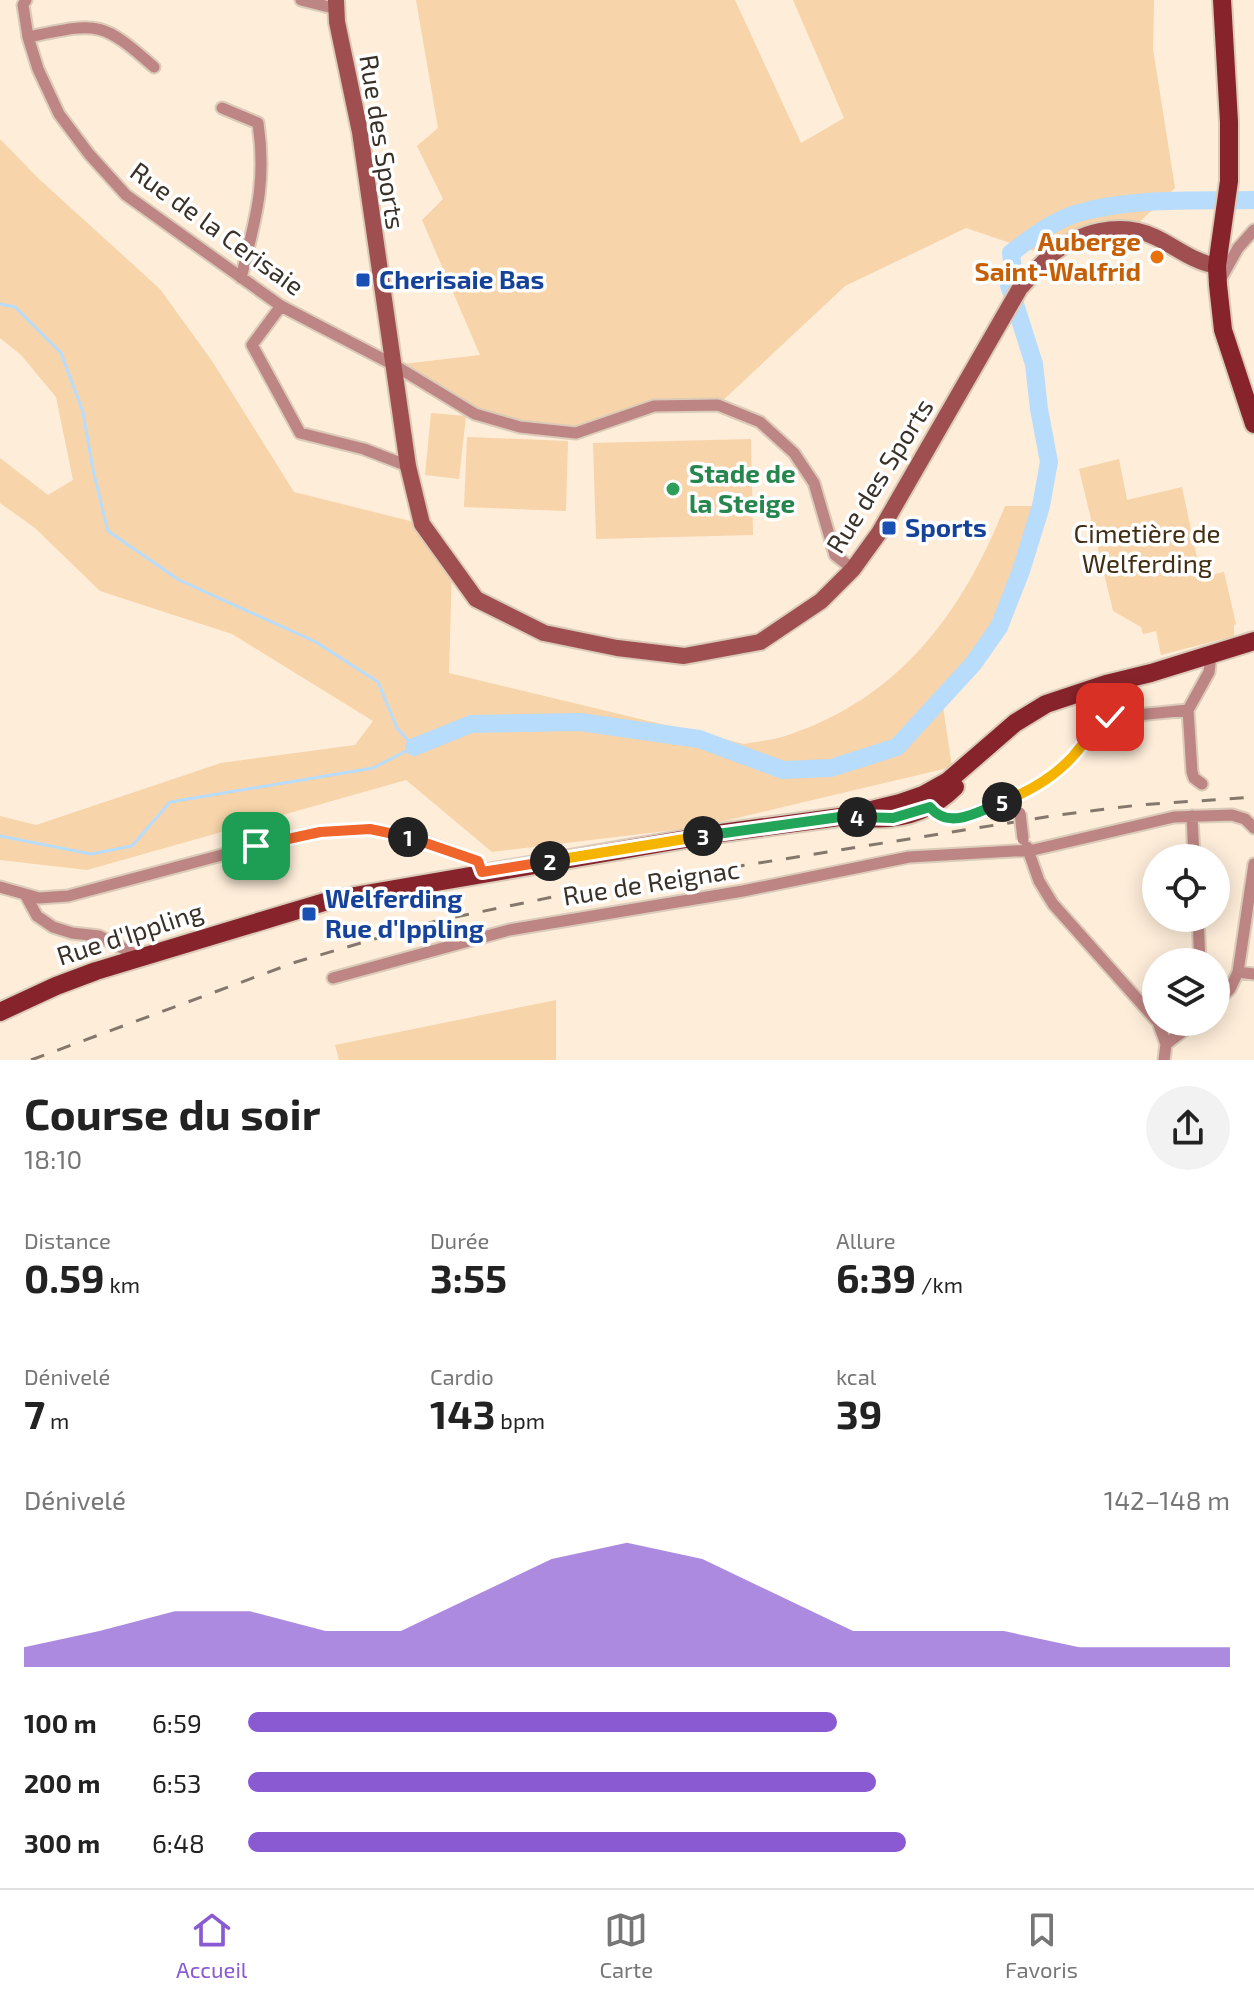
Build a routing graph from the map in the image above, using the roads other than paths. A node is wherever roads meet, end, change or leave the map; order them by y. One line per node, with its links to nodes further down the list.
1 (26, 0): 5 (street, Rue de la Cerisaie)
2 (301, 0): 4 (street)
3 (1222, 0): 9 (main road)
4 (336, 5): 13 (street, Rue des Sports)
5 (28, 37): 6 (street); 10 (street, Rue de la Cerisaie)
6 (154, 67)
7 (222, 108): 10 (street)
8 (1254, 230): 11 (street)
9 (1217, 266): 11 (main road); 16 (street, Rue des Sports)
10 (241, 278): 12 (street, Rue de la Cerisaie)
11 (1218, 285): 14 (main road)
12 (281, 306): 13 (street, Rue de la Cerisaie); 15 (street)
13 (394, 365): 15 (street, Rue des Sports); 16 (street, Rue de la Cerisaie)
14 (1254, 424)
15 (408, 466): 16 (street, Rue des Sports)
16 (853, 569)
17 (1254, 641): 18 (main road, Rue d'Ippling)
18 (1211, 655): 19 (main road, Rue d'Ippling); 20 (street)
19 (1106, 684): 21 (street); 24 (main road, Rue d'Ippling)
20 (1188, 710): 21 (street); 22 (street)
21 (1097, 719): 23 (street)
22 (1202, 784)
23 (1019, 795): 24 (street); 28 (street, bridge)
24 (927, 801): 30 (main road, Rue d'Ippling)
25 (1192, 816): 26 (street, Rue de Reignac); 27 (street); 28 (street, Rue de Reignac)
26 (1254, 828)
27 (1193, 844)
28 (1026, 845): 36 (street, Rue de Reignac); 38 (street)
29 (1254, 864): 34 (street)
30 (482, 872): 32 (street); 33 (main road, Rue d'Ippling)
31 (0, 887): 32 (street)
32 (26, 896): 33 (street)
33 (140, 957): 39 (main road, Rue d'Ippling)
34 (1238, 972): 35 (street); 37 (street)
35 (1254, 974)
36 (333, 978)
37 (1230, 989)
38 (1142, 1004)
39 (0, 1012)
40 (1163, 1036): 42 (street)
41 (1177, 1036): 42 (street)
42 (1166, 1044): 43 (street)
43 (1164, 1060)

